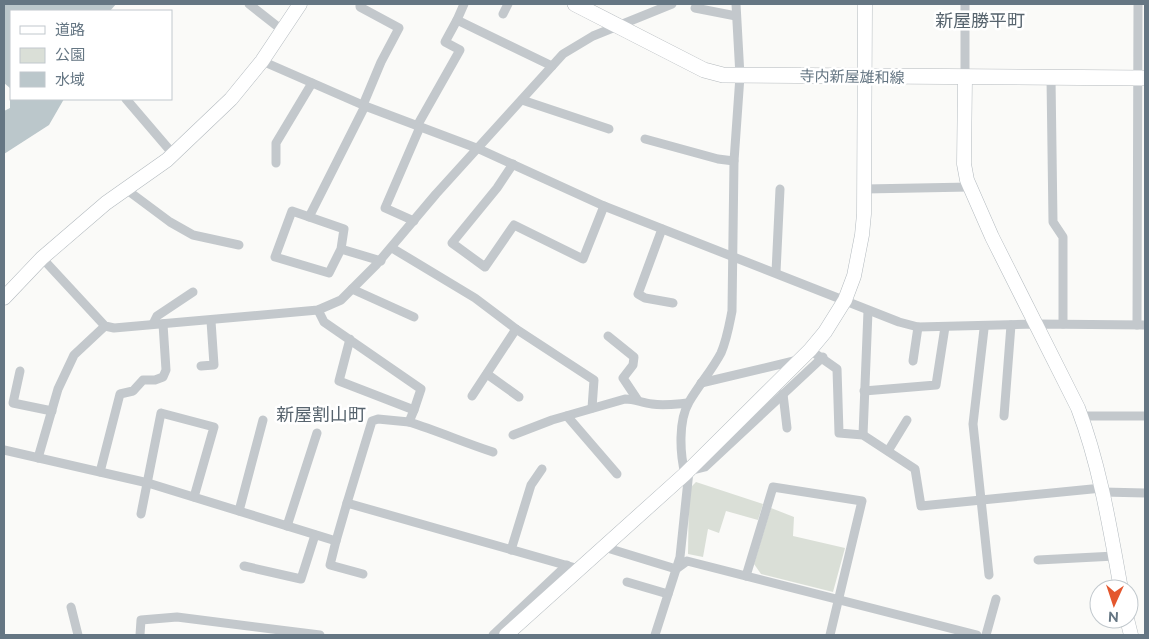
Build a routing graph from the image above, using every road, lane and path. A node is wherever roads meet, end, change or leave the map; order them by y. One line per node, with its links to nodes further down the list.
1 (249, 4): 17 (street)
2 (360, 4): 28 (street)
3 (464, 4): 15 (street)
4 (508, 4): 13 (street)
5 (575, 4): 16 (main road, 寺内新屋雄和線)
6 (672, 4): 16 (street)
7 (736, 4): 14 (street)
8 (866, 4): 21 (street)
9 (965, 4): 22 (street)
10 (1138, 4): 24 (street)
11 (296, 5): 17 (street)
12 (695, 8): 14 (street)
13 (503, 14)
14 (736, 16): 20 (street)
15 (457, 20): 19 (street); 29 (street)
16 (619, 26): 19 (street); 20 (main road, 寺内新屋雄和線)
17 (282, 30): 18 (street)
18 (262, 61): 25 (street); 33 (street)
19 (552, 66): 27 (street)
20 (740, 76): 21 (main road, 寺内新屋雄和線); 34 (street)
21 (865, 78): 22 (main road, 寺内新屋雄和線); 39 (street)
22 (965, 78): 23 (main road, 寺内新屋雄和線); 37 (street)
23 (1051, 78): 24 (main road, 寺内新屋雄和線); 65 (street)
24 (1142, 78): 42 (street)
25 (312, 83): 28 (street); 35 (street)
26 (127, 100): 33 (street)
27 (522, 100): 30 (street); 32 (street)
28 (364, 106): 29 (street); 43 (street)
29 (419, 127): 32 (street); 44 (street)
30 (609, 129)
31 (645, 139): 34 (street)
32 (479, 149): 36 (street); 44 (street)
33 (173, 154): 40 (street)
34 (734, 161): 49 (street)
35 (276, 163)
36 (513, 164): 41 (street); 41 (street)
37 (970, 188): 39 (street); 64 (street)
38 (780, 189): 52 (street)
39 (865, 189): 56 (street)
40 (127, 190): 46 (street); 50 (street)
41 (604, 206): 45 (street)
42 (1141, 210): 67 (street)
43 (309, 217): 48 (street); 48 (street)
44 (414, 221): 47 (street)
45 (662, 229): 49 (street); 57 (street)
46 (239, 245)
47 (392, 248): 51 (street); 71 (street)
48 (341, 249): 51 (street)
49 (732, 255): 52 (street); 81 (street)
50 (42, 258): 55 (street); 68 (street)
51 (381, 261): 53 (street)
52 (776, 272): 56 (street)
53 (352, 289): 58 (street); 60 (street)
54 (192, 292): 62 (street)
55 (4, 298)
56 (845, 300): 59 (street); 75 (street)
57 (674, 304)
58 (318, 310): 61 (street); 74 (street)
59 (868, 310): 69 (street); 82 (street)
60 (414, 317)
61 (211, 321): 63 (street); 78 (street)
62 (153, 324): 63 (street); 68 (street)
63 (163, 324): 107 (street)
64 (1036, 324): 65 (street); 66 (street); 93 (street)
65 (1063, 324): 67 (street)
66 (1011, 325): 70 (street); 92 (street)
67 (1141, 325)
68 (105, 326): 89 (street)
69 (918, 327): 70 (street); 77 (street)
70 (945, 327): 82 (street)
71 (516, 329): 80 (street); 88 (street)
72 (984, 329): 114 (street)
73 (608, 336): 86 (street)
74 (350, 339): 90 (street); 90 (street)
75 (806, 355): 76 (street); 81 (street); 108 (street)
76 (823, 357): 83 (street); 101 (street)
77 (913, 361)
78 (201, 366)
79 (20, 371): 89 (street)
80 (487, 374): 84 (street); 85 (street)
81 (701, 383): 87 (street)
82 (864, 391): 101 (street)
83 (783, 394): 98 (street); 108 (street)
84 (472, 396)
85 (519, 397)
86 (637, 399): 87 (street); 88 (street)
87 (688, 403): 108 (street)
88 (592, 408): 91 (street)
89 (52, 410): 105 (street)
90 (414, 410): 97 (street)
91 (567, 416): 100 (street); 109 (street)
92 (1004, 416)
93 (1082, 416): 94 (street); 111 (street)
94 (1145, 416)
95 (263, 420): 116 (street)
96 (907, 420): 103 (street)
97 (409, 422): 104 (street); 115 (street)
98 (787, 428)
99 (317, 433): 118 (street)
100 (513, 435)
101 (863, 435): 103 (street)
102 (4, 450): 105 (street)
103 (888, 451): 114 (street)
104 (493, 452)
105 (38, 458): 107 (street)
106 (542, 469): 122 (street)
107 (100, 472): 110 (street)
108 (687, 473): 121 (street); 127 (street)
109 (616, 474)
110 (148, 483): 113 (street); 113 (street); 117 (street)
111 (1103, 490): 112 (street); 114 (street); 123 (street)
112 (1145, 493)
113 (194, 497): 116 (street)
114 (980, 500): 129 (street)
115 (347, 503): 120 (street); 122 (street)
116 (239, 511): 118 (street)
117 (141, 514)
118 (287, 526): 119 (street)
119 (315, 535): 120 (street); 125 (street)
120 (336, 541): 128 (street)
121 (604, 547): 126 (street); 127 (street)
122 (511, 550): 126 (street)
123 (1115, 556): 124 (street); 131 (street)
124 (1038, 560)
125 (244, 566)
126 (573, 567): 142 (street); 143 (street)
127 (676, 569): 130 (street); 133 (street)
128 (363, 574)
129 (989, 574)
130 (746, 576): 135 (street); 135 (street)
131 (1119, 579)
132 (627, 582): 133 (street)
133 (668, 594): 144 (street)
134 (996, 599): 147 (street)
135 (839, 600): 137 (street); 145 (street)
136 (71, 606): 139 (street)
137 (941, 631): 146 (street)
138 (290, 634): 140 (street); 141 (street)
139 (78, 635)
140 (140, 635)
141 (320, 635)
142 (493, 635)
143 (506, 635)
144 (655, 635)
145 (830, 635)
146 (977, 635)
147 (986, 635)

